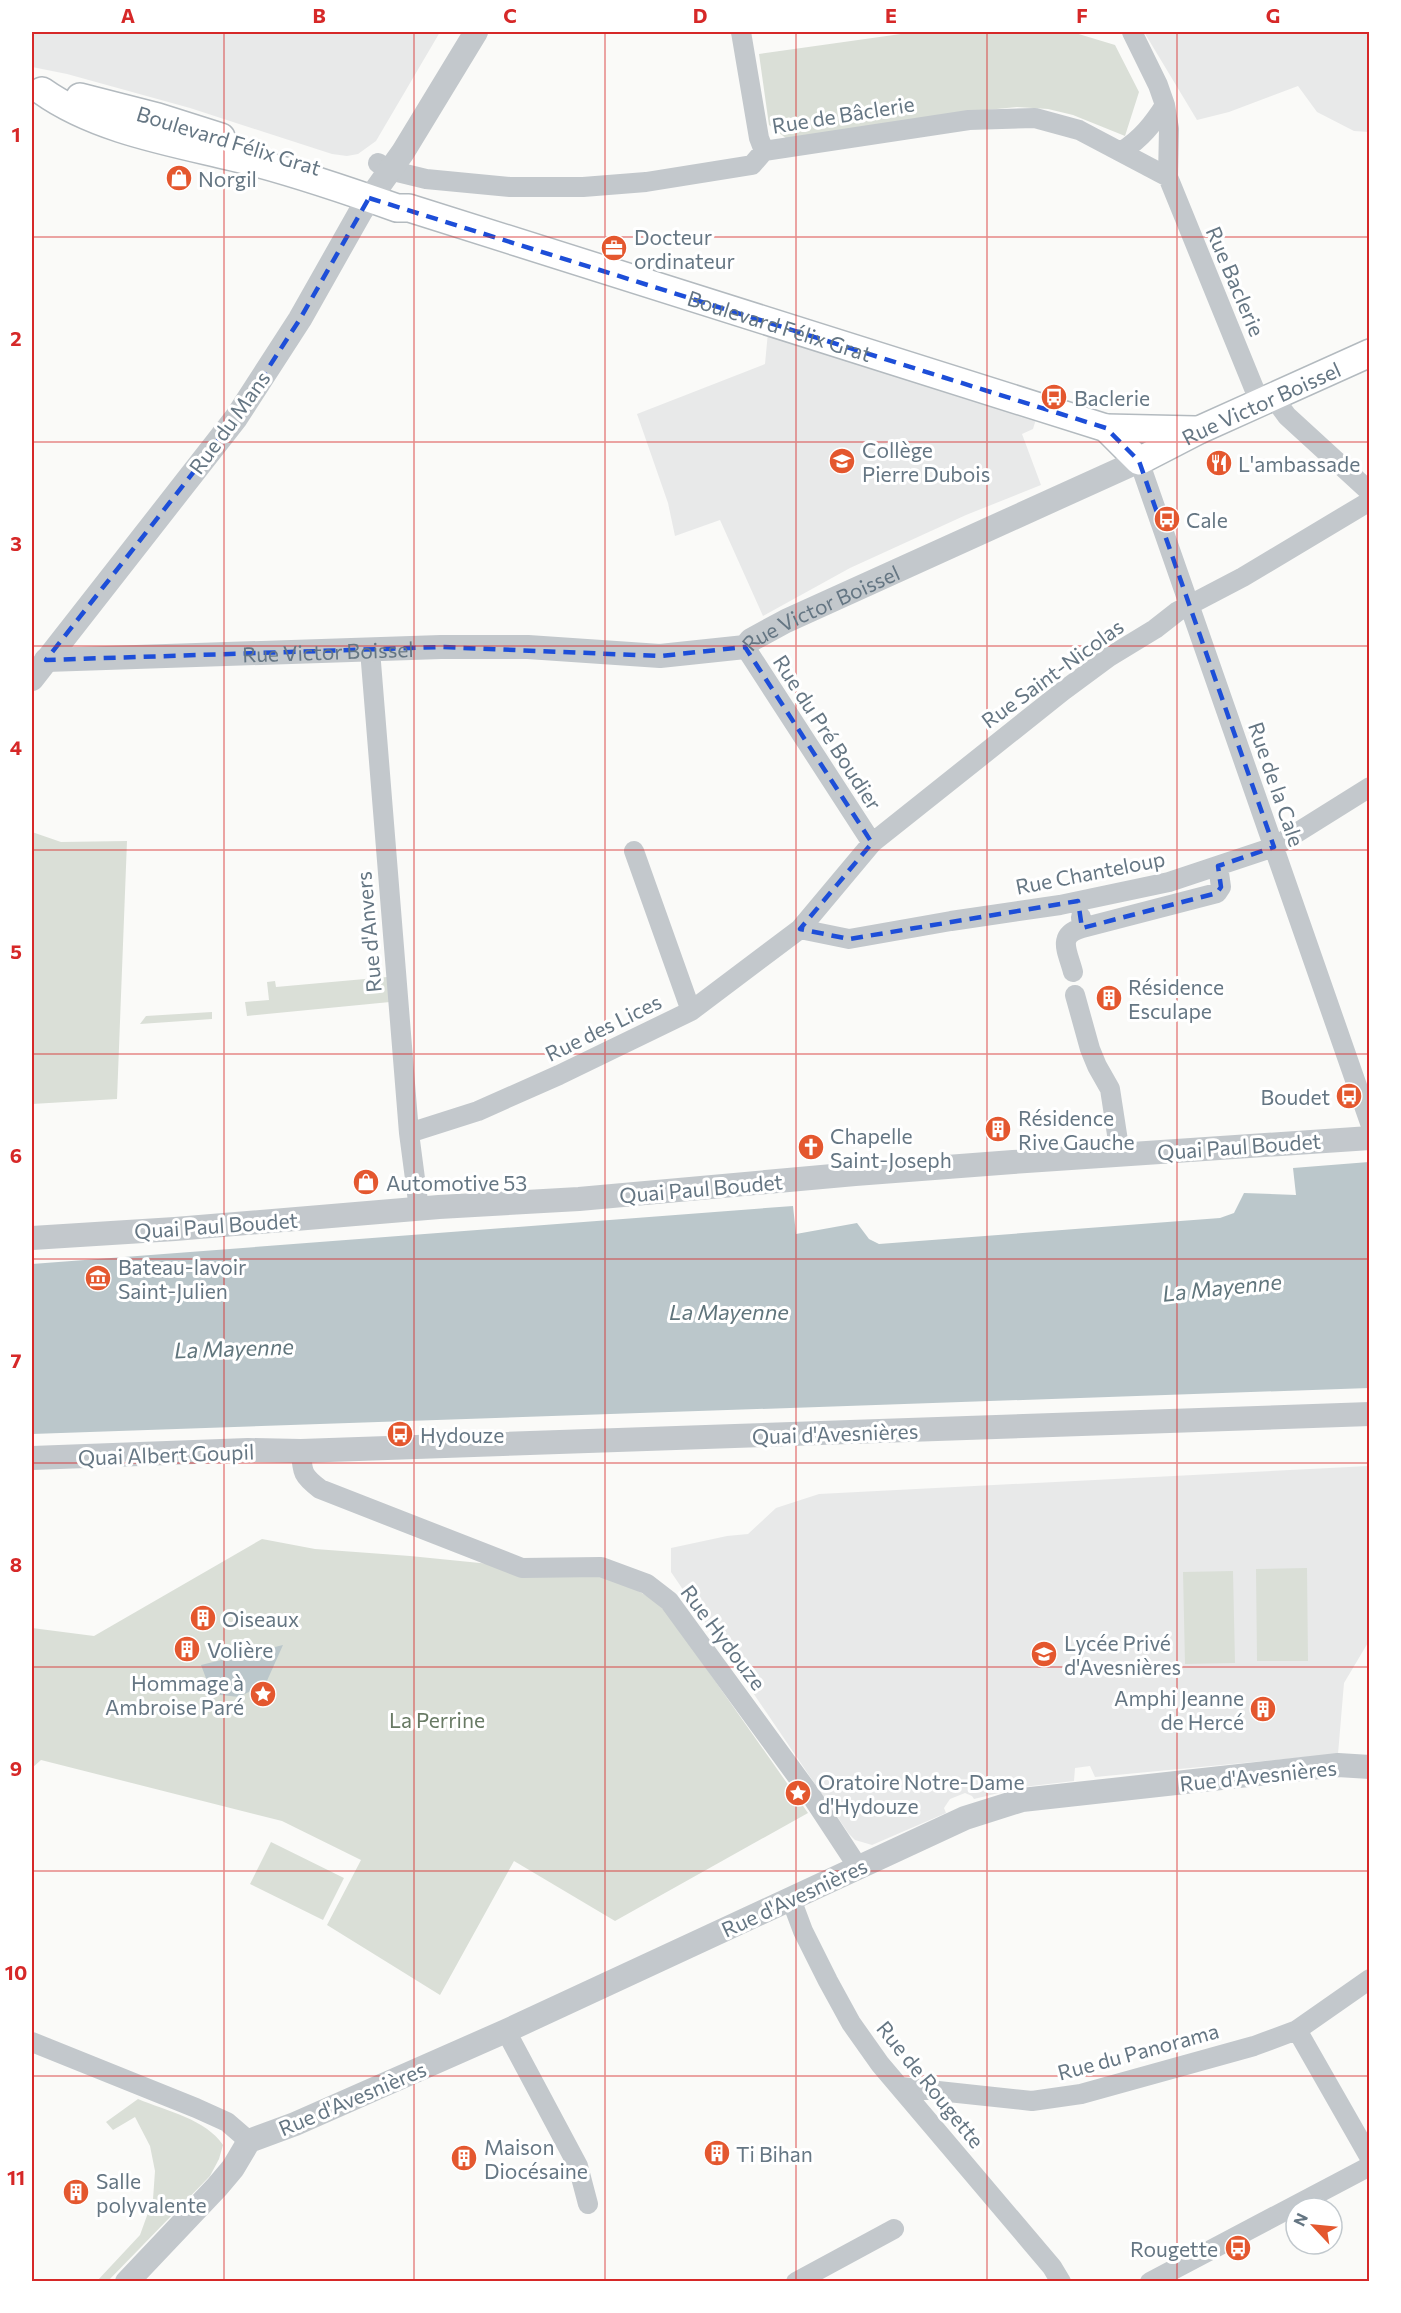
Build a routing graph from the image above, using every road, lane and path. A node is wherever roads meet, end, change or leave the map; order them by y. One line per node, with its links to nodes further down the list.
1 (459, 32): 11 (street)
2 (476, 32): 11 (street)
3 (741, 32): 8 (street)
4 (1132, 32): 6 (street, Rue Baclerie)
5 (37, 89): 11 (main road, Boulevard Félix Grat)
6 (1165, 105): 7 (street); 9 (street, Rue Baclerie)
7 (1130, 146): 8 (street, Rue de Bâclerie); 9 (street); 10 (street)
8 (764, 151): 11 (street, Rue de Bâclerie)
9 (1168, 154): 10 (street, Rue Baclerie)
10 (1168, 177): 13 (street, Rue Baclerie)
11 (373, 182): 14 (main road, Boulevard Félix Grat); 22 (street, Rue du Mans)
12 (1370, 353): 13 (main road, Rue Victor Boissel)
13 (1266, 400): 15 (main road, Rue Victor Boissel); 17 (street, Rue Baclerie)
14 (1107, 428): 15 (main road); 16 (main road, Boulevard Félix Grat)
15 (1199, 430): 16 (main road, Rue Victor Boissel)
16 (1139, 461): 19 (street, Rue de la Cale); 20 (street, Rue Victor Boissel)
17 (1370, 492)
18 (1370, 501): 19 (street, Rue Saint-Nicolas)
19 (1189, 606): 25 (street, Rue Saint-Nicolas); 26 (street, Rue de la Cale)
20 (745, 647): 21 (street, Rue Victor Boissel); 25 (street, Rue du Pré Boudier)
21 (370, 650): 22 (street, Rue Victor Boissel); 38 (street, Rue d'Anvers)
22 (46, 660): 23 (street, Rue du Mans)
23 (32, 679)
24 (1370, 787): 26 (street, Rue Chanteloup)
25 (872, 843): 33 (street, Rue Saint-Nicolas)
26 (1274, 847): 28 (street, Rue Chanteloup); 37 (street, Rue de la Cale)
27 (634, 851): 36 (street)
28 (1218, 866): 29 (street, Rue Chanteloup); 31 (street)
29 (1146, 887): 30 (street, Rue Chanteloup); 31 (street)
30 (1078, 901): 32 (street); 33 (street, Rue Chanteloup)
31 (1152, 910): 32 (street)
32 (1082, 928): 34 (street)
33 (800, 929): 36 (street, Rue des Lices)
34 (1073, 972)
35 (1075, 995): 40 (street)
36 (691, 1011): 38 (street, Rue des Lices)
37 (1370, 1123)
38 (409, 1133): 41 (street, Rue d'Anvers)
39 (1370, 1138): 40 (street, Quai Paul Boudet)
40 (1120, 1154): 41 (street, Quai Paul Boudet)
41 (419, 1209): 42 (street, Quai Paul Boudet)
42 (32, 1238)
43 (1370, 1414): 44 (street, Quai d'Avesnières)
44 (300, 1452): 45 (street, Quai Albert Goupil); 47 (street, Rue Hydouze)
45 (32, 1458)
46 (1370, 1767): 47 (street, Rue d'Avesnières)
47 (858, 1867): 48 (street, Rue d'Avesnières)
48 (791, 1899): 51 (street, Rue d'Avesnières); 53 (street, Rue de Rougette)
49 (1370, 1979): 50 (street, Rue du Panorama)
50 (1297, 2030): 53 (street, Rue du Panorama); 55 (street)
51 (506, 2031): 54 (street, Rue d'Avesnières); 57 (street)
52 (32, 2042): 54 (street)
53 (901, 2087): 61 (street, Rue de Rougette)
54 (249, 2141): 59 (street)
55 (1370, 2158)
56 (1370, 2166): 62 (street)
57 (588, 2204)
58 (894, 2229): 60 (street)
59 (127, 2282)
60 (796, 2282)
61 (1061, 2282)
62 (1150, 2282)

